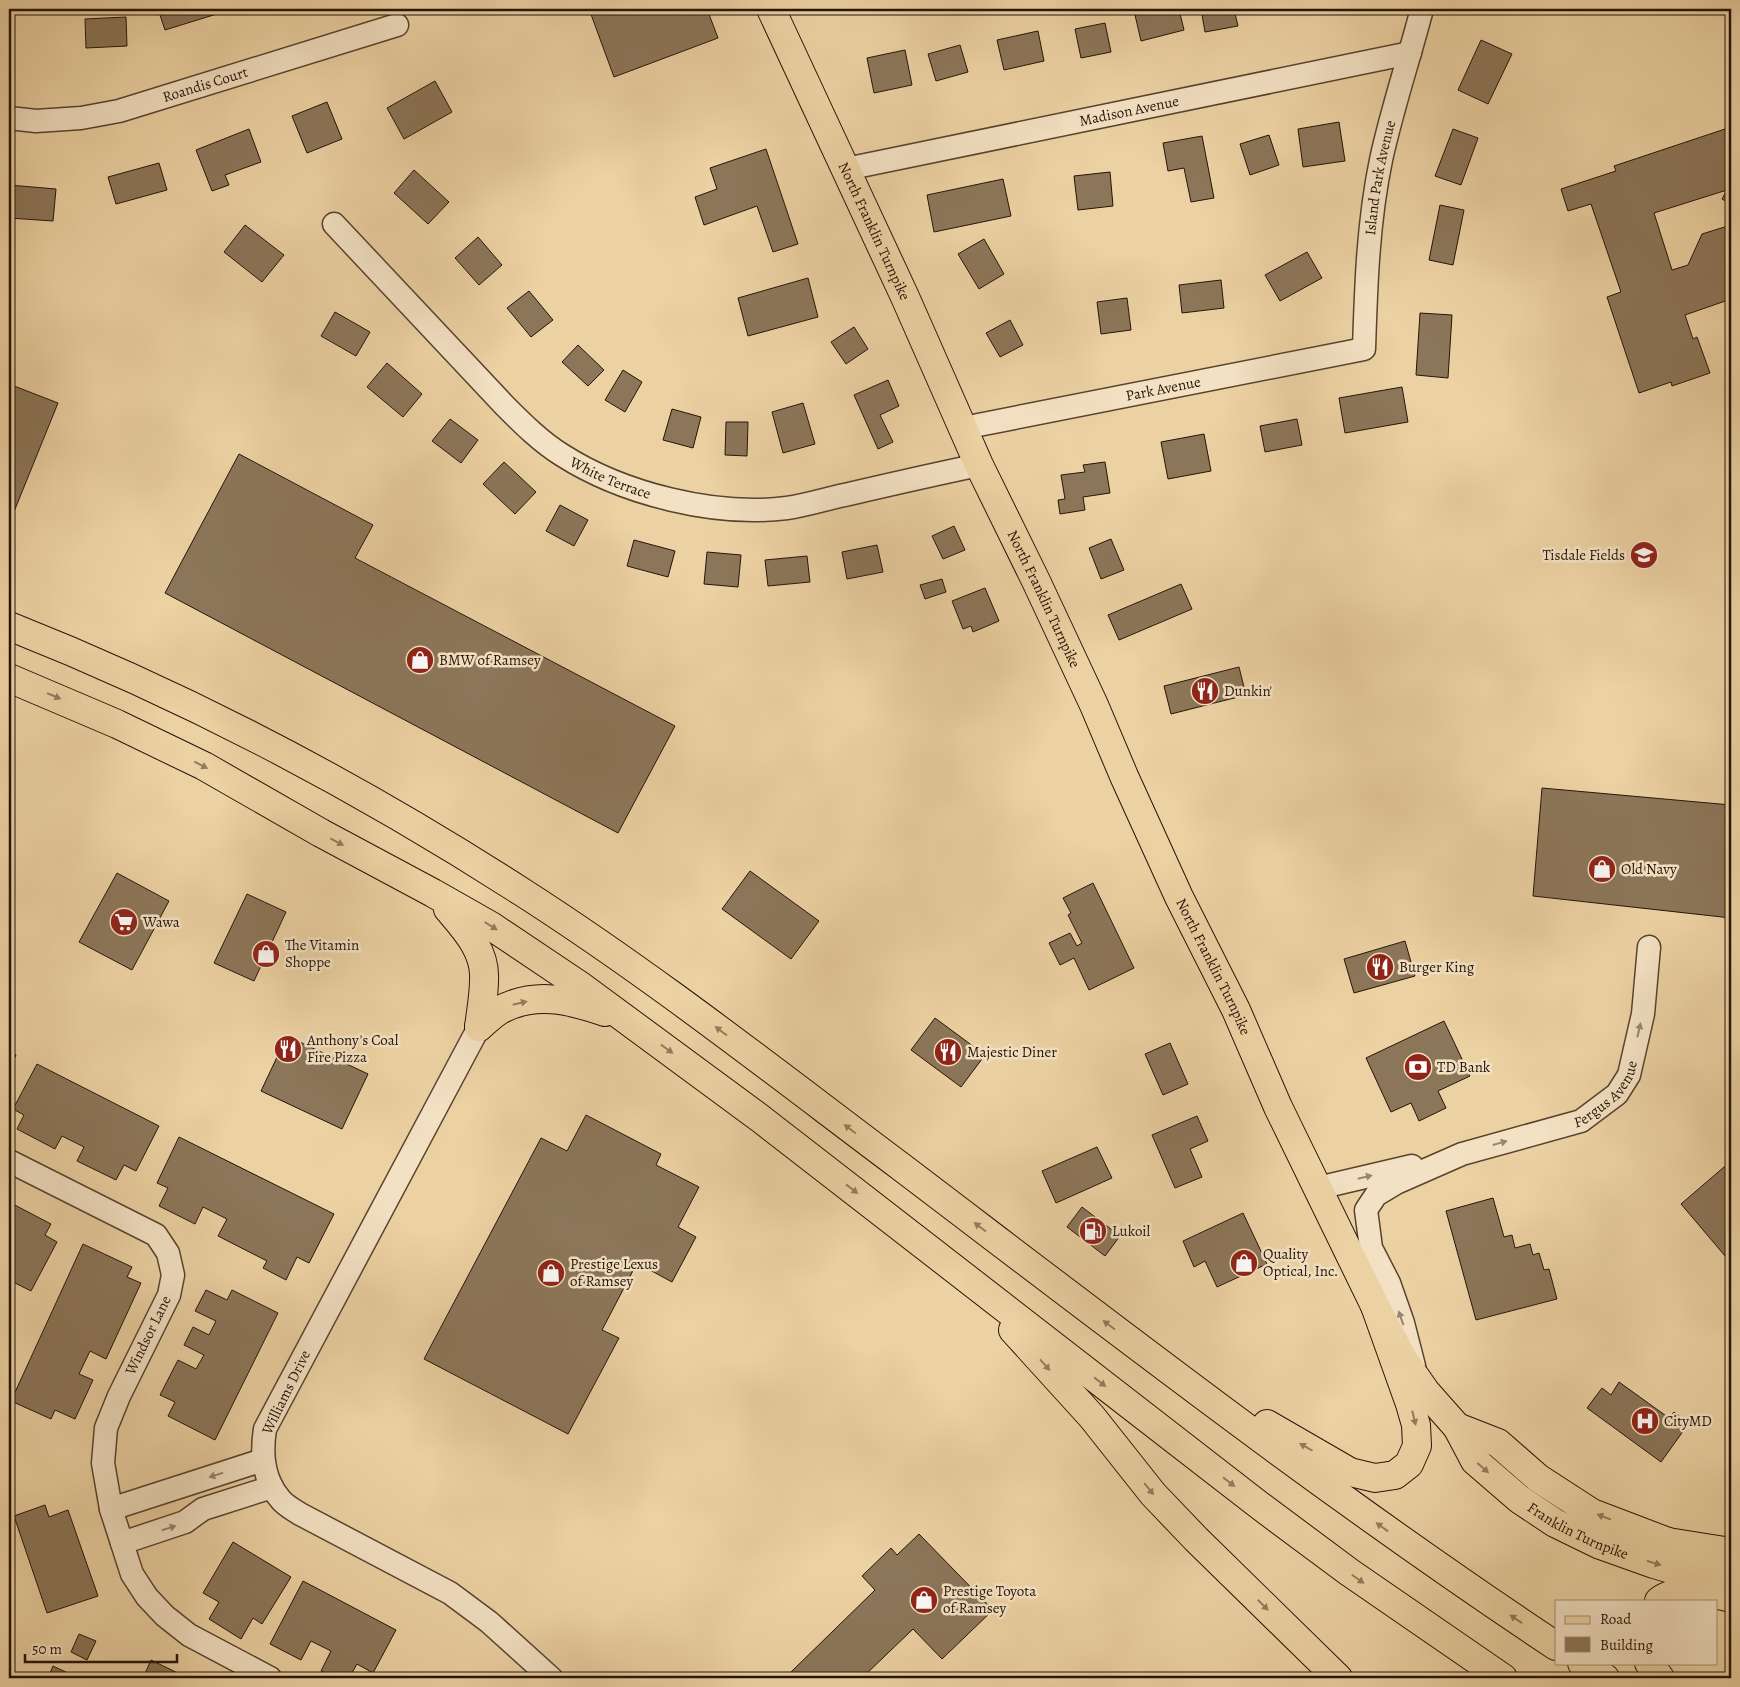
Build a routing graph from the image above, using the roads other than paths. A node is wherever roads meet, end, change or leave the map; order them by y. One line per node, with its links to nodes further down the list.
1 (771, 9): 6 (main road, North Franklin Turnpike)
2 (1422, 9): 4 (street, Island Park Avenue)
3 (397, 25): 5 (street, Roandis Court)
4 (1410, 53): 6 (street, Madison Avenue); 8 (street, Island Park Avenue)
5 (9, 118)
6 (846, 168): 9 (main road, North Franklin Turnpike)
7 (334, 224): 10 (street, White Terrace)
8 (1364, 349): 9 (street, Park Avenue)
9 (963, 428): 10 (main road, North Franklin Turnpike)
10 (979, 464): 19 (main road, North Franklin Turnpike)
11 (9, 626): 22 (main road, one-way to 11)
12 (9, 678): 13 (main road, one-way to 13)
13 (433, 893): 15 (main road, one-way to 15); 16 (main road)
14 (1649, 947): 17 (street, Fergus Avenue, one-way to 14)
15 (628, 1020): 16 (main road, one-way to 15); 20 (main road, one-way to 20)
16 (479, 1027): 25 (street, Williams Drive)
17 (1462, 1154): 19 (street, Fergus Avenue, one-way to 17); 23 (street, Fergus Avenue, one-way to 17)
18 (9, 1160): 27 (street, Windsor Lane)
19 (1318, 1188): 21 (main road, Franklin Turnpike)
20 (965, 1277): 40 (main road, one-way to 40); 41 (main road, one-way to 41)
21 (1375, 1306): 22 (main road, one-way to 22); 23 (main road, Franklin Turnpike)
22 (1148, 1355): 35 (main road, one-way to 22)
23 (1418, 1382): 24 (main road, Franklin Turnpike)
24 (1457, 1427): 28 (main road, Franklin Turnpike, one-way to 24); 32 (main road, Franklin Turnpike, one-way to 32)
25 (263, 1460): 26 (street, Williams Drive); 27 (street, one-way to 27)
26 (272, 1487): 29 (street, one-way to 26); 39 (street, Williams Drive)
27 (111, 1509): 29 (street, Windsor Lane)
28 (1668, 1542): 30 (main road); 31 (main road, Franklin Turnpike)
29 (122, 1543): 38 (street, Windsor Lane)
30 (1731, 1552)
31 (1731, 1566)
32 (1731, 1587)
33 (1731, 1598): 34 (main road)
34 (1660, 1600)
35 (1555, 1645)
36 (1584, 1664): 42 (main road)
37 (1651, 1664): 43 (main road)
38 (270, 1678)
39 (551, 1678)
40 (1338, 1678)
41 (1502, 1678)
42 (1605, 1678)
43 (1660, 1678)

